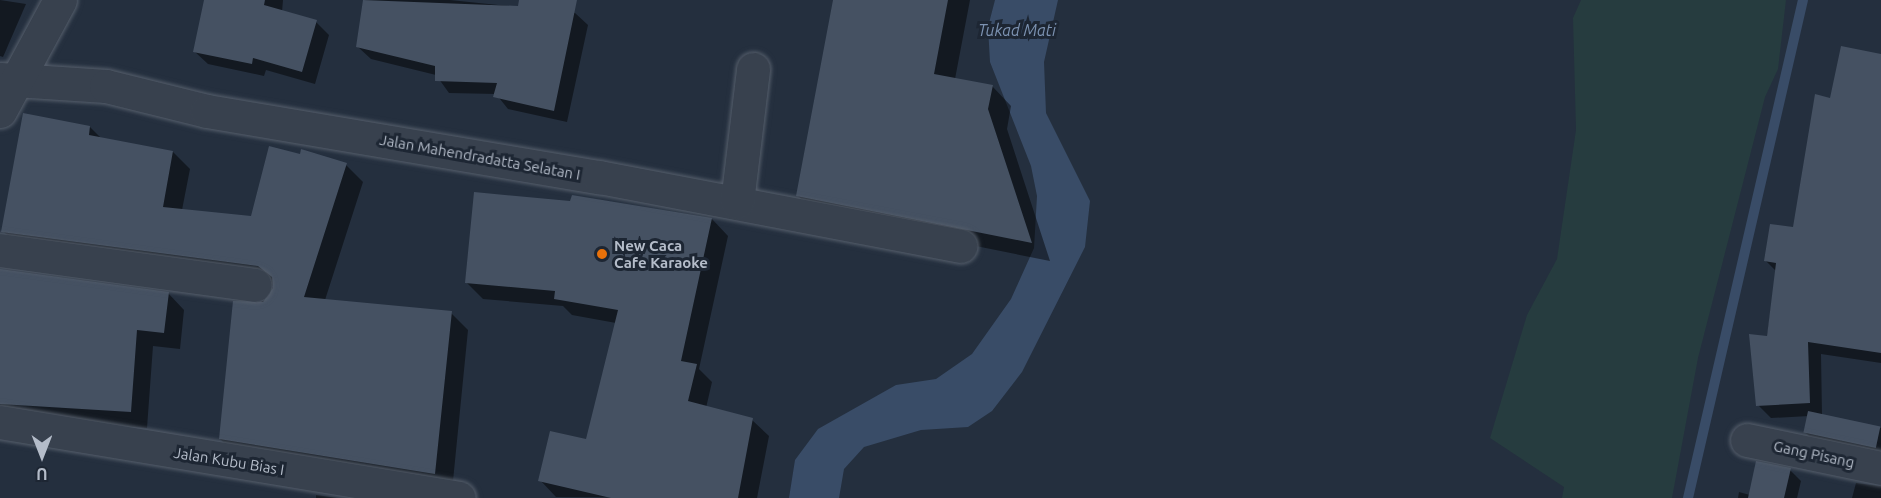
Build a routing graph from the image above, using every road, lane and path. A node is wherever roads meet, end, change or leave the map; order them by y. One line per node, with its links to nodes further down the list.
1 (60, 0): 3 (street)
2 (753, 69): 5 (street)
3 (8, 80): 4 (street); 5 (street, Jalan Mahendradatta Selatan I)
4 (0, 111)
5 (737, 202): 6 (street, Jalan Mahendradatta Selatan I)
6 (960, 246)
7 (0, 250): 8 (street)
8 (255, 285)
9 (0, 422): 12 (street, Jalan Kubu Bias I)
10 (1747, 440): 11 (street, Gang Pisang)
11 (1881, 468)
12 (459, 498)

